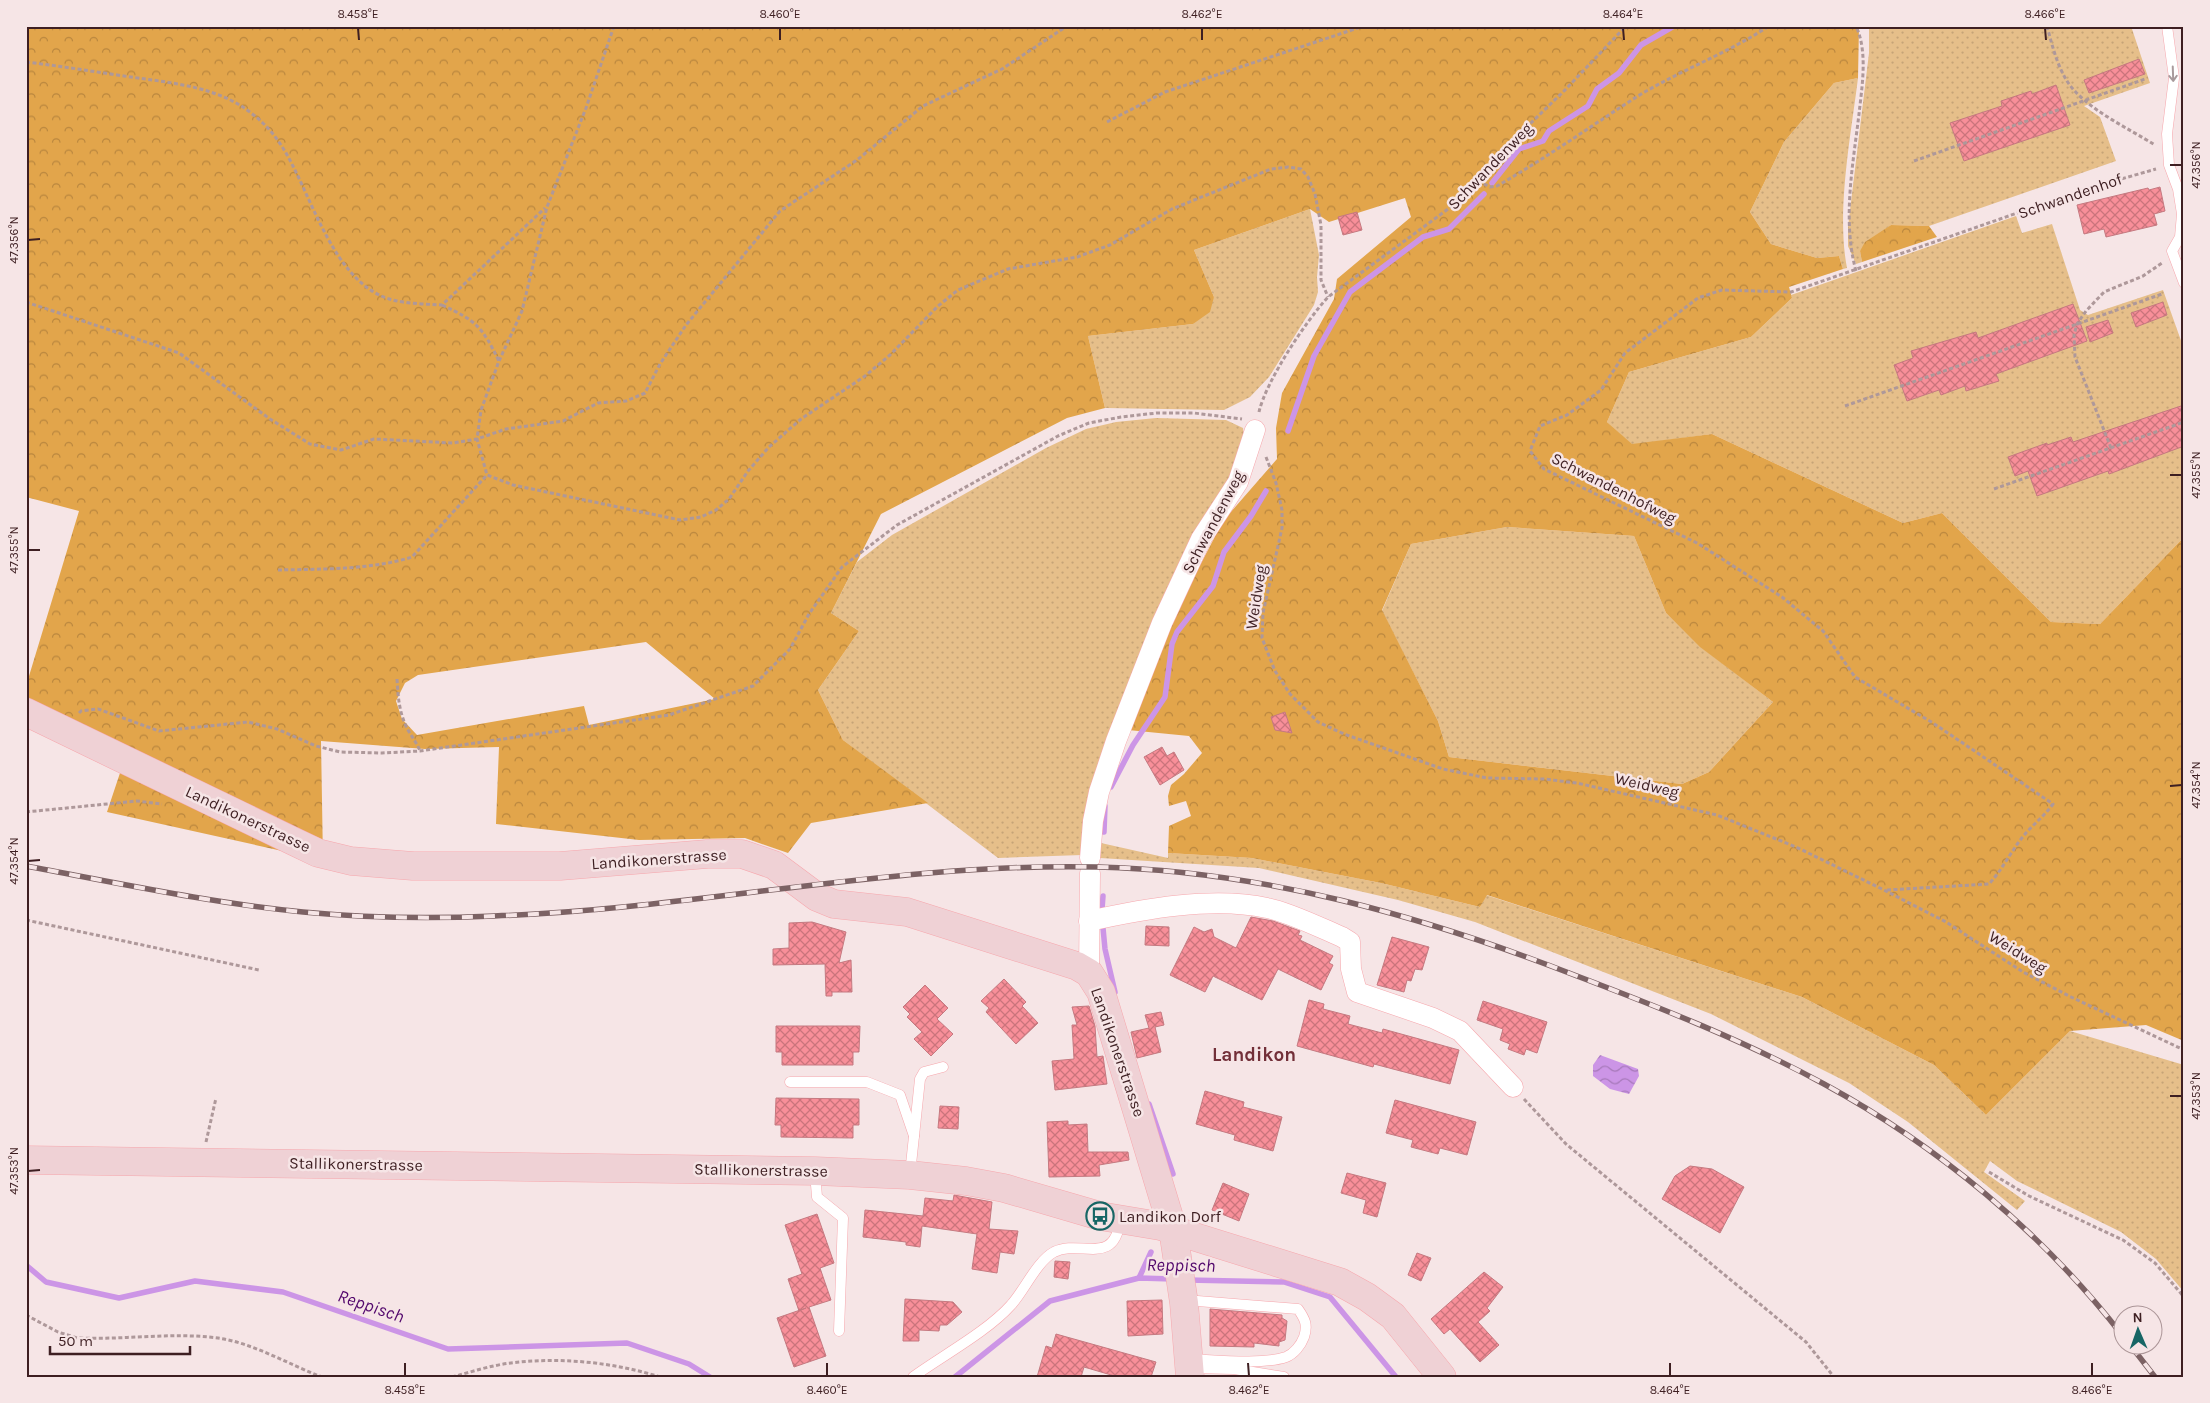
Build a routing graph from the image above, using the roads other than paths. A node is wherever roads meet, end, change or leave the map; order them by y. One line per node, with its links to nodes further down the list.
1 (2167, 26): 2 (lane, one-way to 2)
2 (2184, 283)
3 (1255, 430): 5 (street, Schwandenweg)
4 (26, 712): 6 (street, Landikonerstrasse)
5 (1089, 921): 6 (street, Schwandenweg); 9 (street)
6 (1089, 973): 15 (street, Landikonerstrasse)
7 (943, 1067): 10 (lane)
8 (790, 1082): 10 (lane)
9 (1513, 1087)
10 (914, 1136): 13 (lane)
11 (26, 1160): 12 (street, Stallikonerstrasse)
12 (815, 1171): 13 (street, Stallikonerstrasse); 17 (lane)
13 (910, 1175): 14 (street, Stallikonerstrasse)
14 (1120, 1220): 15 (street, Stallikonerstrasse); 19 (lane)
15 (1174, 1230): 16 (street, Landikonerstrasse); 21 (street, Stallikonerstrasse)
16 (1183, 1296): 18 (street, Landikonerstrasse); 18 (lane)
17 (839, 1332)
18 (1190, 1368): 20 (lane)
19 (913, 1377)
20 (1284, 1377)
21 (1442, 1377)

